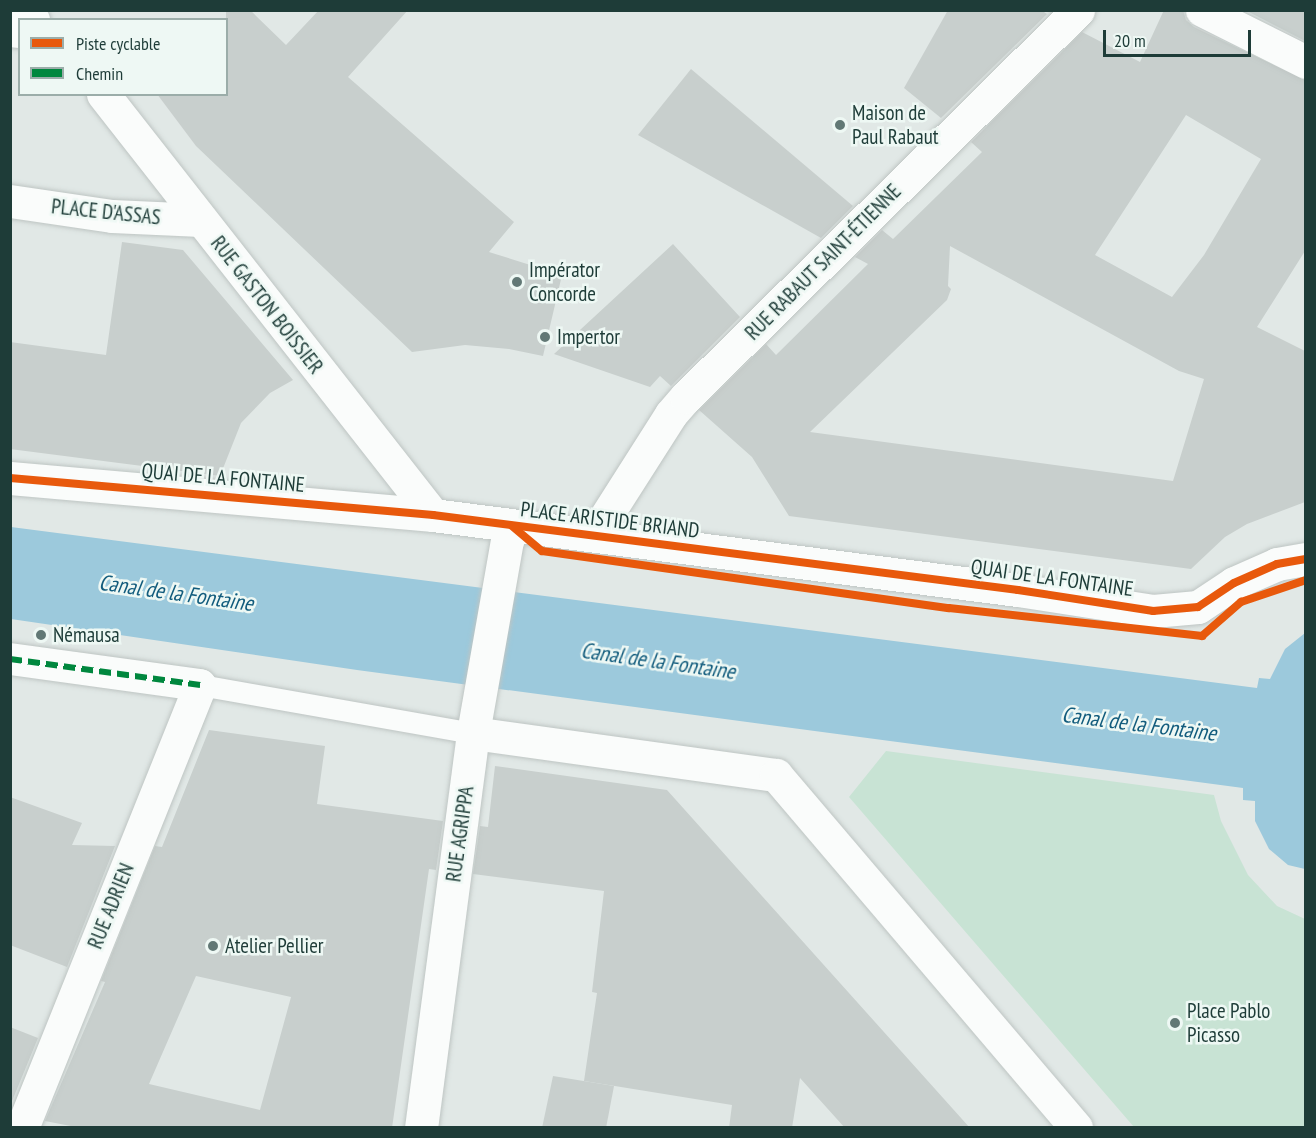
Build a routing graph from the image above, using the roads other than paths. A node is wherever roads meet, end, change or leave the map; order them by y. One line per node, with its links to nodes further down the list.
1 (1078, 10): 10 (street, RUE RABAUT SAINT-ÉTIENNE)
2 (1202, 10): 3 (street)
3 (1305, 62)
4 (105, 96): 6 (street, RUE GASTON BOISSIER)
5 (10, 201): 6 (street, PLACE D'ASSAS)
6 (201, 220): 8 (street, RUE GASTON BOISSIER)
7 (10, 478): 8 (street, QUAI DE LA FONTAINE)
8 (433, 515): 9 (street, PLACE ARISTIDE BRIAND)
9 (509, 534): 10 (street, PLACE ARISTIDE BRIAND); 15 (street, RUE AGRIPPA)
10 (594, 535): 12 (street, PLACE ARISTIDE BRIAND)
11 (1305, 559): 12 (street, QUAI DE LA FONTAINE)
12 (783, 561)
13 (10, 659): 14 (street)
14 (200, 685): 15 (lane); 16 (street, RUE ADRIEN)
15 (476, 719): 17 (street, RUE AGRIPPA); 18 (street)
16 (22, 1128)
17 (421, 1128)
18 (1076, 1128)

